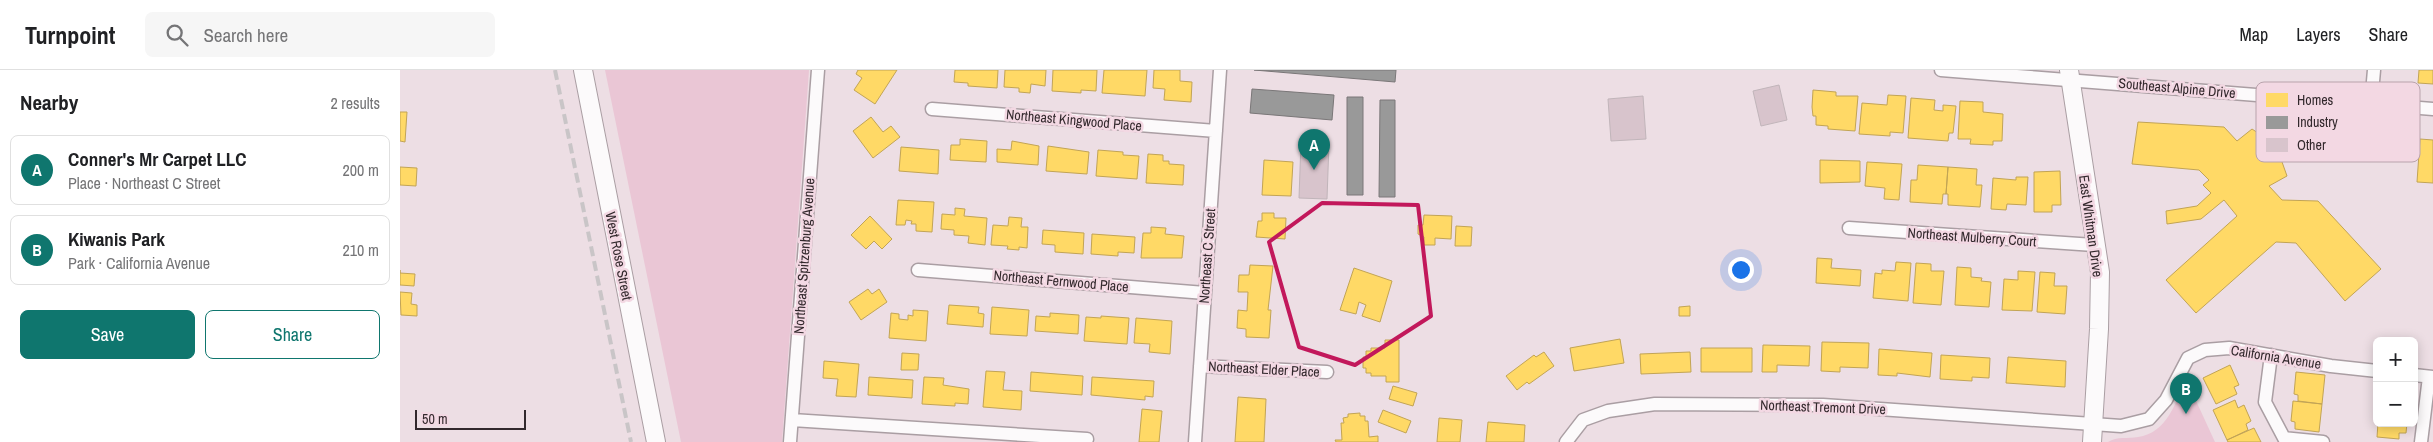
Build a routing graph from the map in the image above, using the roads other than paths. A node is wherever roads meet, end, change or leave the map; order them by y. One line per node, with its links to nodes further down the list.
1 (583, 70): 25 (main road, West Rose Street)
2 (818, 70): 21 (street, Northeast Spitzenburg Avenue)
3 (1220, 70): 10 (street, Northeast C Street)
4 (1941, 70): 5 (street, Southeast Alpine Drive)
5 (2069, 75): 6 (street, Southeast Alpine Drive); 12 (main road, East Whitman Drive)
6 (2256, 93)
7 (932, 108): 10 (street, Northeast Kingwood Place)
8 (2420, 109): 9 (street, Southeast Alpine Drive)
9 (2433, 110)
10 (1216, 131): 14 (street, Northeast C Street)
11 (1850, 228): 12 (street, Northeast Mulberry Court)
12 (2094, 245): 22 (main road, East Whitman Drive)
13 (918, 270): 14 (street, Northeast Fernwood Place)
14 (1205, 293): 16 (street, Northeast C Street)
15 (2271, 356): 17 (street, California Avenue); 22 (street, California Avenue); 30 (street)
16 (1200, 366): 18 (street, Northeast Elder Place); 27 (street, Northeast C Street)
17 (2373, 371)
18 (1327, 372)
19 (2418, 375): 20 (street)
20 (2431, 377): 31 (street)
21 (792, 420): 23 (street); 26 (street, Northeast Spitzenburg Avenue)
22 (2093, 423): 28 (street, Northeast Tremont Drive); 29 (main road, East Whitman Drive)
23 (1035, 439): 24 (street)
24 (1087, 439)
25 (656, 442)
26 (790, 442)
27 (1195, 442)
28 (1566, 442)
29 (2092, 442)
30 (2323, 442)
31 (2421, 442)

